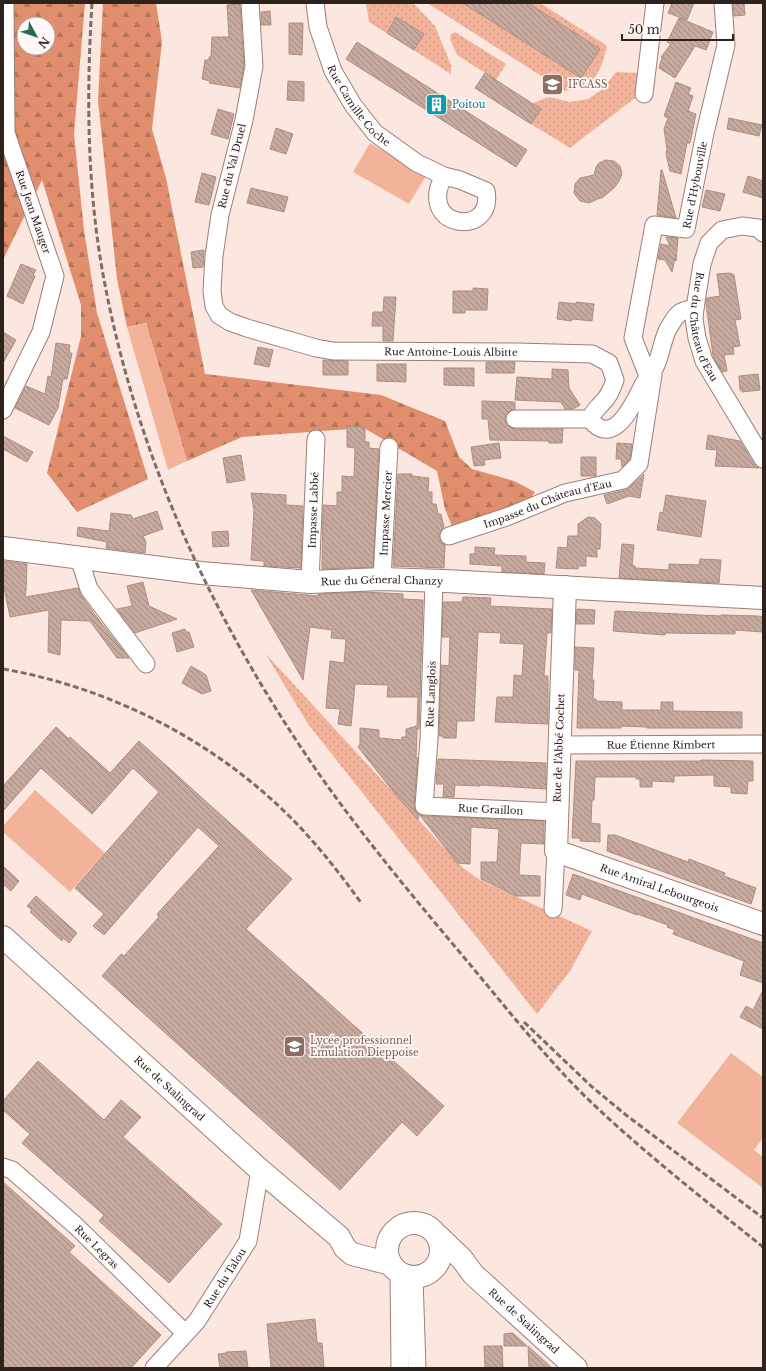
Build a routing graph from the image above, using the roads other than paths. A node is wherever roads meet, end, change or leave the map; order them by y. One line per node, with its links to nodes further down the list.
1 (5, 3): 12 (street, Rue Jean Mauger)
2 (250, 3): 10 (street, Rue du Val Druel)
3 (315, 3): 7 (street, Rue Camille Coche)
4 (655, 3): 6 (street)
5 (723, 3): 11 (street, Rue d'Hybouville)
6 (644, 94)
7 (444, 176)
8 (763, 232): 9 (street, Rue du Château d'Eau)
9 (695, 308): 11 (street); 17 (street, Rue du Château d'Eau)
10 (230, 322): 14 (street, Rue Antoine-Louis Albitte)
11 (652, 371): 14 (street); 18 (street, Impasse du Château d'Eau)
12 (3, 410)
13 (516, 419): 14 (street)
14 (590, 419)
15 (316, 438): 23 (street, Impasse Labbé)
16 (388, 447): 21 (street, Impasse Mercier)
17 (763, 459)
18 (449, 536)
19 (3, 548): 20 (street, Rue du Géneral Chanzy)
20 (79, 558): 23 (street, Rue du Géneral Chanzy); 26 (street)
21 (382, 579): 22 (street, Rue du Géneral Chanzy); 23 (street, Rue du Géneral Chanzy)
22 (434, 581): 24 (street, Rue du Géneral Chanzy); 29 (street, Rue Langlois)
23 (310, 582)
24 (565, 587): 25 (street, Rue du Géneral Chanzy); 28 (street, Rue de l'Abbé Cochet)
25 (763, 598)
26 (146, 664)
27 (763, 744): 28 (street, Rue Étienne Rimbert)
28 (560, 745): 30 (street, Rue de l'Abbé Cochet)
29 (424, 806): 30 (street, Rue Graillon)
30 (557, 812): 31 (street, Rue de l'Abbé Cochet)
31 (556, 851): 32 (street, Rue de l'Abbé Cochet); 33 (street, Rue Amiral Lebourgeois)
32 (553, 909)
33 (763, 924)
34 (3, 937): 36 (street, Rue de Stalingrad)
35 (3, 1167): 43 (street, Rue Legras)
36 (260, 1170): 38 (street, Rue de Stalingrad); 43 (street, Rue du Talou)
37 (438, 1236): 39 (street); 40 (street); 42 (street, Rue de Stalingrad)
38 (339, 1237): 39 (street, Rue de Stalingrad); 41 (street, Rue de Stalingrad)
39 (391, 1237): 41 (street)
40 (435, 1267): 41 (street); 42 (street)
41 (402, 1271): 45 (street); 46 (street)
42 (473, 1274): 47 (street, Rue de Stalingrad)
43 (186, 1333): 44 (street, Rue du Talou)
44 (154, 1368)
45 (400, 1368)
46 (416, 1368)
47 (576, 1368)

